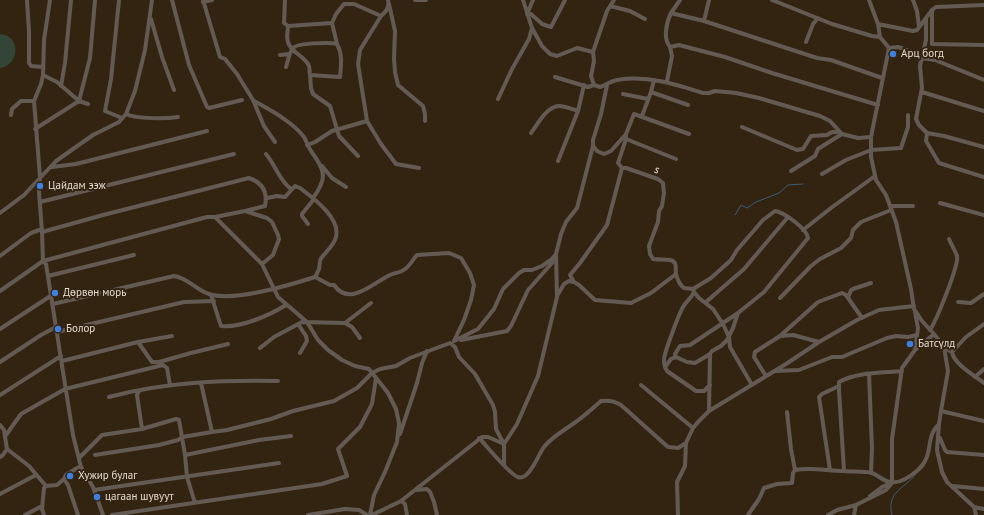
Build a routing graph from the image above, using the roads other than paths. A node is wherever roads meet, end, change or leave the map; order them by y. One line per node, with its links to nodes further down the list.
1 (27, 0): 50 (street)
2 (50, 0): 50 (street)
3 (71, 0): 62 (street)
4 (95, 0): 72 (street)
5 (119, 0): 83 (street)
6 (152, 0): 29 (street)
7 (172, 0): 69 (street)
8 (212, 0): 21 (street)
9 (285, 0): 36 (street)
10 (415, 0): 11 (street)
11 (426, 0)
12 (523, 0): 27 (street)
13 (533, 0): 27 (street)
14 (565, 0): 27 (street)
15 (614, 0): 24 (street)
16 (680, 0): 26 (street)
17 (709, 0): 33 (street)
18 (772, 0): 30 (street)
19 (869, 0): 35 (street)
20 (913, 0): 37 (street)
21 (203, 1): 70 (street)
22 (389, 2): 28 (street); 85 (street)
23 (984, 5): 25 (street)
24 (610, 6): 32 (street); 46 (street)
25 (932, 10): 31 (street); 42 (street)
26 (671, 13): 33 (street); 43 (street)
27 (527, 14): 38 (street)
28 (381, 16): 34 (street); 84 (street)
29 (150, 17): 63 (street); 78 (street)
30 (818, 18): 39 (street); 40 (street)
31 (926, 18): 37 (street); 49 (street)
32 (645, 19)
33 (704, 21): 55 (street)
34 (332, 23): 36 (street); 41 (street)
35 (878, 24): 37 (street); 39 (street)
36 (288, 26): 44 (street)
37 (919, 26)
38 (532, 28): 46 (street); 67 (street)
39 (880, 37): 45 (street)
40 (806, 42)
41 (337, 44): 44 (street); 53 (street)
42 (984, 45)
43 (670, 47): 58 (street); 74 (street)
44 (292, 48): 47 (street); 53 (street)
45 (889, 48): 49 (street); 55 (street)
46 (593, 52): 60 (street)
47 (290, 54): 48 (street); 51 (street)
48 (280, 55)
49 (921, 58): 57 (street); 65 (street)
50 (43, 67): 52 (street)
51 (286, 67)
52 (42, 75): 62 (street); 71 (street)
53 (310, 75): 88 (street)
54 (554, 77): 59 (street)
55 (882, 78): 74 (street)
56 (654, 80): 58 (street); 61 (street); 64 (street)
57 (984, 80)
58 (667, 82): 91 (street)
59 (584, 85): 60 (street); 76 (street)
60 (594, 85): 61 (street)
61 (607, 85): 99 (street)
62 (61, 86): 72 (street)
63 (174, 90)
64 (651, 92): 68 (street); 75 (street)
65 (922, 92): 77 (street); 92 (street)
66 (623, 94): 68 (street)
67 (498, 99)
68 (648, 99): 81 (street)
69 (242, 100)
70 (253, 100): 97 (street); 98 (street)
71 (34, 101): 79 (street); 87 (street)
72 (79, 101): 73 (street); 87 (street)
73 (88, 104)
74 (878, 104): 95 (street)
75 (688, 105)
76 (578, 111): 90 (street); 106 (street)
77 (984, 111)
78 (126, 114): 82 (street); 83 (street)
79 (12, 115)
80 (908, 115): 101 (street)
81 (642, 116): 93 (street); 94 (street)
82 (178, 117)
83 (122, 118): 108 (street)
84 (367, 121): 88 (street); 109 (street)
85 (425, 121)
86 (742, 127): 91 (street)
87 (35, 129): 114 (street)
88 (338, 130): 98 (street); 104 (street)
89 (207, 131): 108 (street)
90 (531, 133)
91 (842, 133): 95 (street); 111 (street)
92 (927, 133): 100 (street); 115 (street)
93 (626, 134): 96 (street); 99 (street)
94 (689, 134)
95 (871, 137): 101 (street)
96 (626, 139): 105 (street); 110 (street)
97 (275, 142)
98 (307, 145): 107 (street)
99 (593, 146): 133 (street)
100 (984, 147)
101 (871, 150): 112 (street); 113 (street)
102 (234, 154): 120 (street)
103 (266, 154): 117 (street)
104 (358, 156)
105 (676, 159)
106 (558, 161)
107 (320, 162): 116 (street); 119 (street)
108 (51, 167): 114 (street)
109 (419, 168)
110 (622, 168): 139 (street, s); 142 (street)
111 (791, 170)
112 (822, 174)
113 (875, 176): 123 (street); 131 (street)
114 (40, 177): 120 (street); 125 (street)
115 (984, 177)
116 (346, 187)
117 (291, 189): 118 (street); 119 (street)
118 (267, 198): 124 (street); 130 (street)
119 (313, 199): 129 (street); 141 (street)
120 (40, 202): 130 (street)
121 (940, 203): 126 (street)
122 (913, 206): 123 (street)
123 (891, 208): 151 (street); 159 (street)
124 (245, 211): 127 (street); 138 (street)
125 (0, 213)
126 (984, 215)
127 (214, 217): 137 (street); 138 (street)
128 (788, 217): 131 (street); 145 (street); 154 (street)
129 (308, 224)
130 (42, 230): 135 (street); 137 (street)
131 (804, 230): 160 (street)
132 (949, 239): 169 (street)
133 (556, 254): 136 (street); 150 (street)
134 (134, 255): 140 (street)
135 (0, 256)
136 (552, 259): 178 (street); 178 (street)
137 (43, 261): 140 (street); 146 (street)
138 (262, 264): 144 (street)
139 (676, 274): 142 (street); 145 (street)
140 (48, 276): 148 (street)
141 (315, 277): 144 (street); 178 (street)
142 (574, 282): 150 (street)
143 (871, 283): 152 (street)
144 (274, 288): 149 (street); 158 (street)
145 (694, 290): 154 (street); 193 (street)
146 (0, 291)
147 (984, 294): 155 (street)
148 (52, 295): 157 (street); 168 (street)
149 (211, 295): 153 (street); 157 (street)
150 (557, 297): 230 (street)
151 (780, 298)
152 (848, 298): 161 (street); 174 (street)
153 (214, 302): 158 (street); 170 (street)
154 (706, 302): 165 (street)
155 (958, 302)
156 (371, 303): 163 (street)
157 (53, 304): 167 (street)
158 (286, 305): 162 (street)
159 (914, 308): 161 (street); 169 (street); 172 (street)
160 (738, 313): 165 (street); 175 (street)
161 (862, 318): 179 (street)
162 (307, 322): 163 (street); 164 (street); 197 (street)
163 (345, 323): 176 (street)
164 (298, 324): 182 (street); 185 (street)
165 (723, 324): 175 (street); 189 (street)
166 (984, 324): 186 (street)
167 (56, 327): 170 (street); 190 (street)
168 (0, 329)
169 (930, 330): 171 (street)
170 (57, 332): 188 (street)
171 (934, 334): 181 (street); 183 (street)
172 (917, 335): 183 (street); 195 (street)
173 (172, 336): 177 (street)
174 (780, 336): 179 (street); 199 (street)
175 (729, 337): 187 (street); 208 (street)
176 (360, 338)
177 (138, 342): 191 (street); 192 (street)
178 (452, 342): 184 (street); 230 (street)
179 (818, 342): 195 (street)
180 (228, 344): 192 (street)
181 (944, 347): 186 (street); 215 (street)
182 (260, 348)
183 (915, 350): 196 (street)
184 (427, 351): 197 (street); 228 (street)
185 (300, 352)
186 (952, 352): 200 (street)
187 (710, 354): 189 (street); 207 (street)
188 (61, 356): 191 (street); 212 (street)
189 (676, 357): 193 (street)
190 (0, 362)
191 (62, 362): 210 (street)
192 (161, 364): 205 (street); 210 (street)
193 (665, 368): 207 (street)
194 (984, 369): 200 (street)
195 (774, 371): 199 (street)
196 (902, 371): 198 (street); 247 (street)
197 (372, 373): 201 (street); 222 (street)
198 (869, 374): 209 (street); 243 (street)
199 (766, 376): 208 (street)
200 (975, 377): 204 (street)
201 (376, 378): 228 (street); 255 (street)
202 (278, 381): 203 (street)
203 (200, 383): 205 (street); 222 (street)
204 (984, 383)
205 (170, 385): 211 (street)
206 (641, 385): 220 (street)
207 (710, 385): 214 (street)
208 (752, 385): 214 (street)
209 (839, 386): 241 (street); 242 (street)
210 (65, 389): 224 (street); 236 (street)
211 (139, 391): 213 (street); 221 (street)
212 (0, 395)
213 (109, 398)
214 (709, 411): 220 (street)
215 (941, 411): 217 (street); 218 (street)
216 (787, 412): 240 (street)
217 (984, 421)
218 (939, 424): 223 (street); 247 (street)
219 (0, 425): 224 (street)
220 (693, 428): 229 (street)
221 (142, 429): 226 (street); 236 (street)
222 (212, 432): 226 (street)
223 (939, 432): 234 (street); 249 (street)
224 (6, 435): 231 (street)
225 (291, 436): 233 (street)
226 (182, 437): 232 (street); 233 (street)
227 (479, 438): 230 (street); 238 (street); 252 (street)
228 (397, 442): 266 (street)
229 (686, 443): 238 (street); 269 (street)
230 (504, 444): 238 (street)
231 (7, 449): 235 (street); 244 (street)
232 (95, 455)
233 (185, 455): 245 (street)
234 (984, 455)
235 (0, 457)
236 (79, 458): 239 (street)
237 (279, 463): 245 (street)
238 (504, 465)
239 (81, 467): 246 (street); 251 (street)
240 (795, 470): 241 (street); 270 (street)
241 (830, 470): 242 (street)
242 (844, 472): 243 (street)
243 (871, 473): 247 (street)
244 (36, 475): 248 (street); 253 (street)
245 (187, 476): 251 (street); 255 (street)
246 (64, 479): 248 (street); 262 (street)
247 (892, 483): 256 (street)
248 (46, 486): 258 (street)
249 (953, 486): 250 (street); 257 (street)
250 (984, 489)
251 (94, 490): 263 (street)
252 (416, 490): 254 (street); 268 (street)
253 (0, 494)
254 (401, 501): 266 (street); 267 (street)
255 (195, 503): 264 (street)
256 (856, 505): 271 (street); 272 (street)
257 (974, 507): 259 (street); 273 (street)
258 (42, 509): 260 (street); 261 (street)
259 (984, 509)
260 (25, 515)
261 (44, 515)
262 (78, 515)
263 (103, 515)
264 (112, 515)
265 (308, 515): 266 (street)
266 (369, 515)
267 (407, 515)
268 (437, 515)
269 (678, 515)
270 (748, 515)
271 (828, 515)
272 (854, 515)
273 (976, 515)

